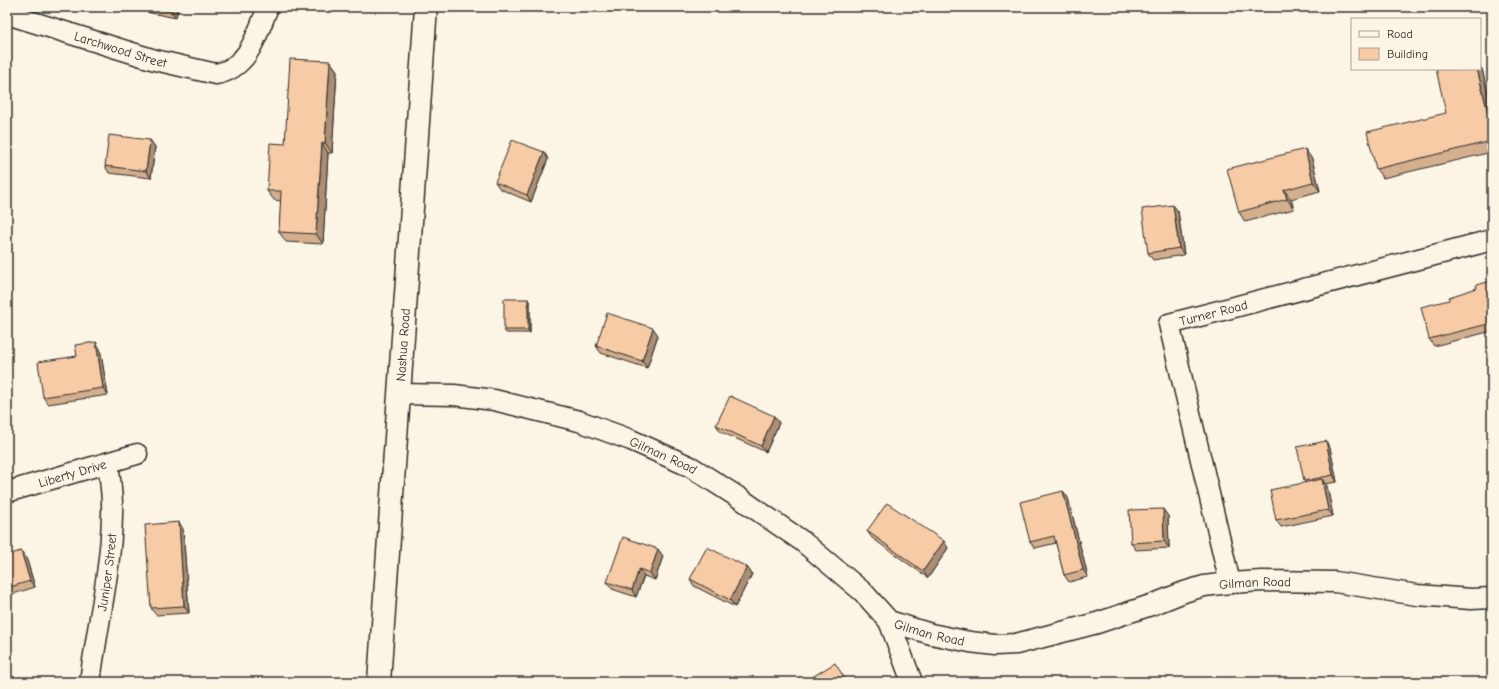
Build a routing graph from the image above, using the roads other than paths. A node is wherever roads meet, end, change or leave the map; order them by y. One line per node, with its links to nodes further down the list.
1 (268, 7): 3 (street, Larchwood Street)
2 (426, 7): 5 (main road, Nashua Road)
3 (7, 14)
4 (1492, 240): 9 (street, Turner Road)
5 (399, 394): 11 (street, Gilman Road); 13 (main road, Nashua Road)
6 (137, 454): 7 (street, Liberty Drive)
7 (108, 463): 8 (street, Liberty Drive); 12 (street, Juniper Street)
8 (7, 492)
9 (1230, 583): 10 (street, Gilman Road); 11 (street, Gilman Road)
10 (1492, 598)
11 (889, 622): 14 (street)
12 (90, 682)
13 (379, 682)
14 (912, 682)

